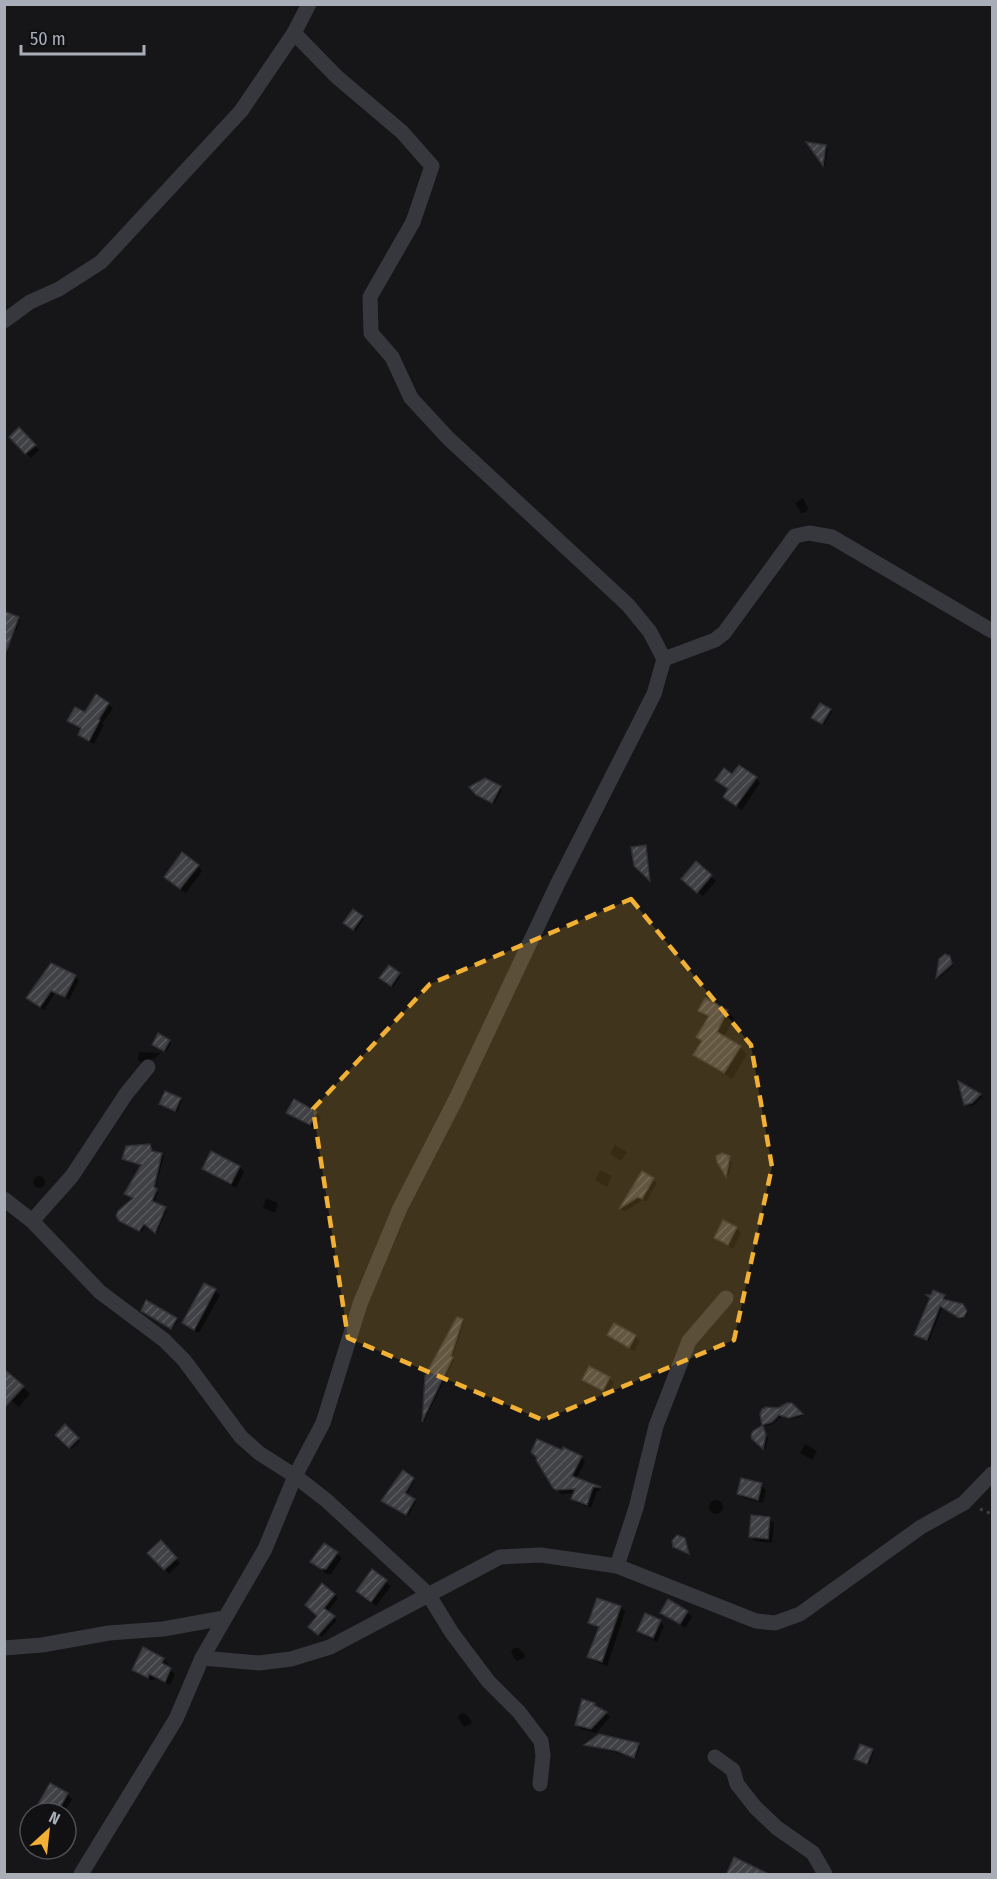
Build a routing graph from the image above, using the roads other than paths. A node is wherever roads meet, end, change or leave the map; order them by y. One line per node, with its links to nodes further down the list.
1 (305, 6): 2 (street)
2 (294, 33): 3 (street); 5 (street)
3 (4, 321)
4 (993, 631): 5 (street)
5 (664, 659): 11 (street)
6 (148, 1067): 8 (street)
7 (4, 1199): 8 (street)
8 (32, 1221): 11 (street)
9 (726, 1298): 12 (street)
10 (993, 1474): 12 (street)
11 (295, 1476): 13 (street); 14 (street)
12 (617, 1566): 13 (street)
13 (428, 1594): 16 (street); 18 (street)
14 (224, 1618): 15 (street); 16 (street)
15 (4, 1648)
16 (202, 1658): 19 (street)
17 (715, 1757): 20 (street)
18 (540, 1785)
19 (81, 1875)
20 (825, 1875)

